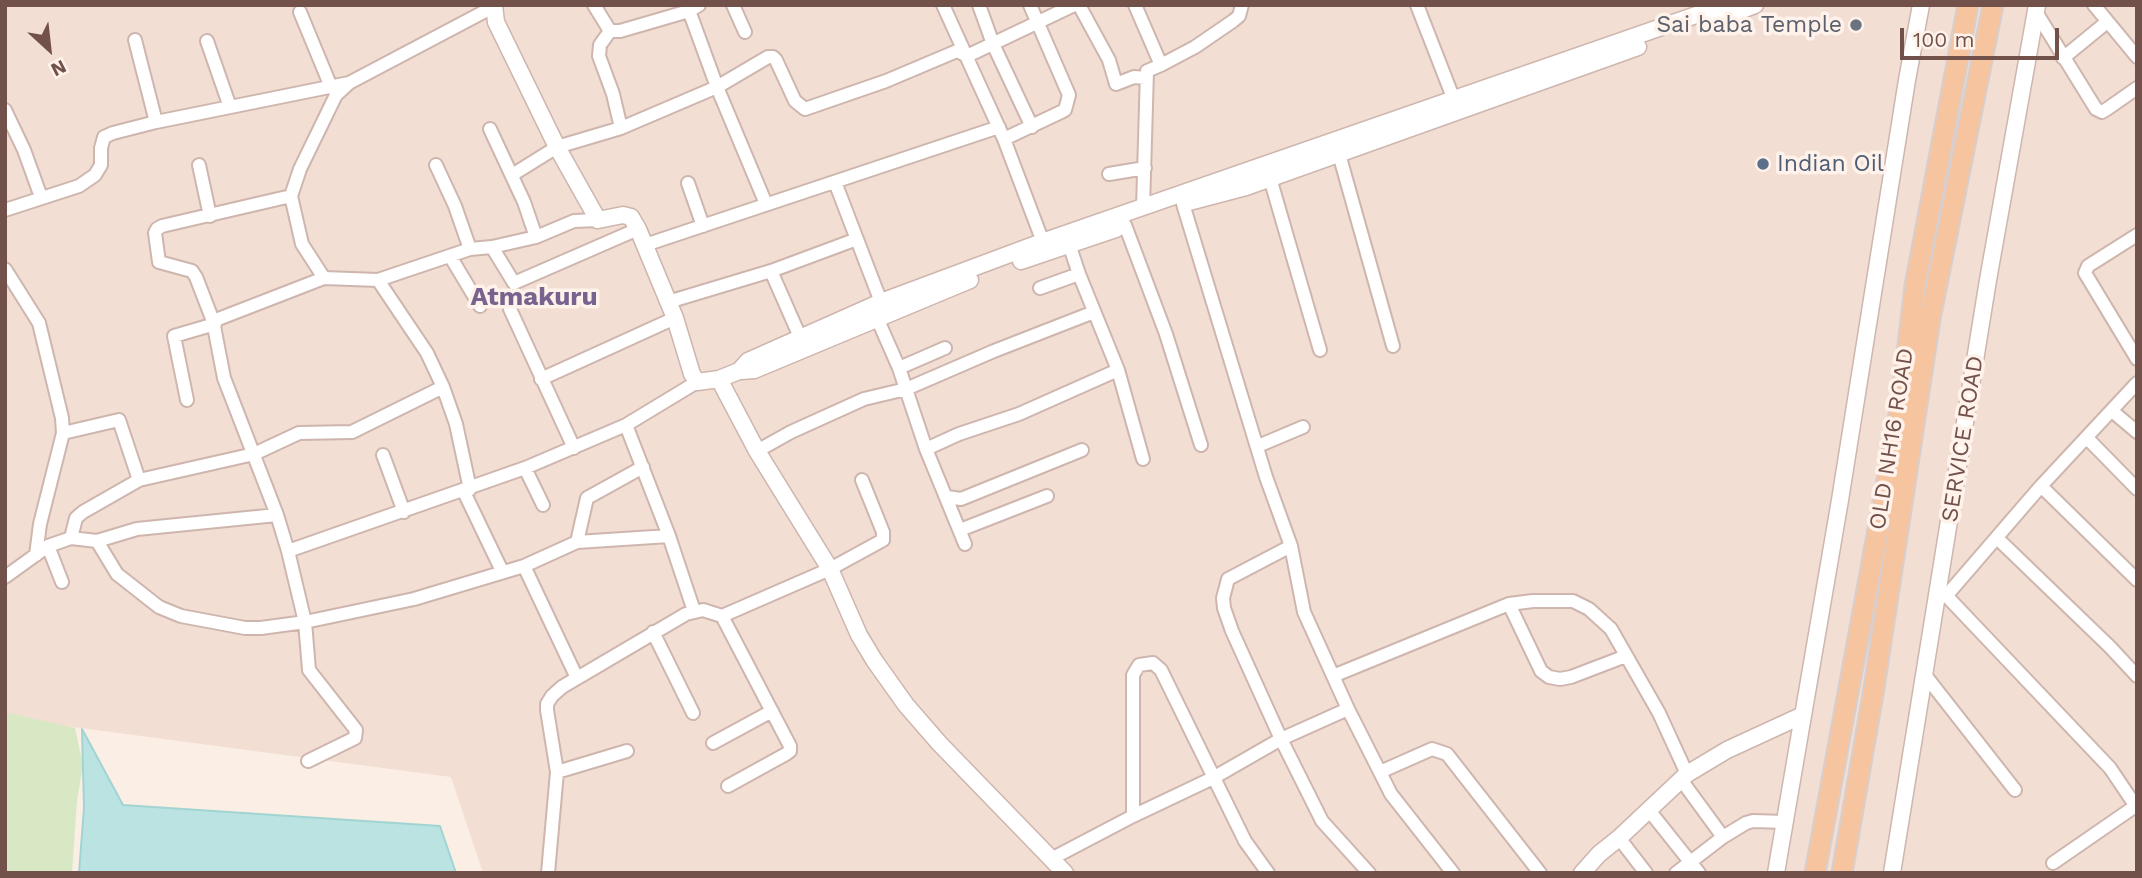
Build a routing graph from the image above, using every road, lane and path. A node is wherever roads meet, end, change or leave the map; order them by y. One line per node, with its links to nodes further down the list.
1 (594, 5): 23 (street)
2 (733, 5): 24 (street)
3 (943, 5): 28 (street)
4 (979, 5): 27 (street)
5 (1030, 5): 22 (street)
6 (1074, 5): 22 (street)
7 (1079, 5): 32 (street)
8 (1135, 5): 31 (street)
9 (1242, 5): 31 (street)
10 (1417, 5): 37 (street)
11 (1755, 5): 19 (street)
12 (1922, 5): 161 (street)
13 (2094, 5): 21 (street)
14 (494, 6): 33 (street); 45 (street)
15 (1968, 6): 191 (main road, OLD NH16 ROAD)
16 (692, 7): 23 (street); 35 (street)
17 (1992, 9): 192 (main road, OLD NH16 ROAD)
18 (2036, 9): 30 (street); 147 (street, SERVICE ROAD)
19 (1714, 10): 37 (street)
20 (300, 12): 34 (street)
21 (2107, 22): 29 (street); 30 (street)
22 (1038, 23): 27 (street); 41 (street)
23 (610, 31): 42 (street)
24 (745, 33)
25 (135, 40): 40 (street)
26 (207, 41): 38 (street)
27 (993, 44): 28 (street); 41 (street)
28 (967, 56): 35 (street); 44 (street)
29 (2137, 57)
30 (2063, 58): 36 (street)
31 (1161, 65): 32 (street)
32 (1146, 78): 49 (street)
33 (349, 83): 34 (street); 55 (street)
34 (331, 87): 38 (street)
35 (718, 87): 42 (street); 57 (street)
36 (2137, 88)
37 (1457, 106): 46 (street); 59 (street)
38 (230, 107): 40 (street)
39 (5, 110): 56 (street)
40 (156, 122): 56 (street)
41 (1032, 127): 44 (street)
42 (621, 128): 45 (street)
43 (490, 130): 51 (street)
44 (1002, 133): 54 (street); 72 (street)
45 (557, 147): 51 (street); 62 (street)
46 (1339, 154): 52 (street); 89 (street)
47 (199, 165): 61 (street)
48 (436, 165): 73 (street)
49 (1144, 168): 50 (street); 59 (street)
50 (1109, 174)
51 (512, 175): 67 (street)
52 (1270, 178): 58 (street); 91 (street)
53 (688, 183): 64 (street)
54 (835, 183): 57 (street); 68 (street)
55 (291, 196): 61 (street); 78 (street)
56 (41, 197): 60 (street)
57 (766, 204): 64 (street)
58 (1183, 204): 63 (street); 110 (street)
59 (1143, 208): 72 (street)
60 (5, 210)
61 (210, 216): 87 (street)
62 (598, 220): 65 (street); 67 (street)
63 (1125, 225): 69 (street); 109 (street)
64 (703, 226): 70 (street)
65 (638, 229): 70 (street); 71 (street)
66 (2137, 235): 92 (street)
67 (536, 237): 71 (street)
68 (857, 239): 76 (street); 84 (street)
69 (1069, 244): 72 (street); 77 (street)
70 (645, 245): 81 (street)
71 (492, 247): 73 (street)
72 (1044, 247): 84 (street)
73 (470, 249): 74 (street)
74 (450, 256): 79 (street); 82 (street)
75 (5, 269): 107 (street)
76 (771, 271): 81 (street); 88 (street)
77 (1079, 274): 80 (street); 85 (street)
78 (324, 278): 79 (street); 87 (street)
79 (378, 280): 100 (street)
80 (1040, 288)
81 (668, 302): 86 (street)
82 (480, 306)
83 (510, 309): 96 (street)
84 (879, 310): 88 (street); 93 (street); 94 (street)
85 (1094, 312): 95 (street); 101 (street)
86 (675, 318): 96 (street); 98 (street)
87 (214, 323): 102 (street); 115 (street)
88 (800, 337): 93 (street)
89 (1393, 345)
90 (945, 348): 94 (street)
91 (1320, 350)
92 (2137, 359)
93 (743, 366): 97 (street)
94 (899, 368): 101 (street)
95 (1118, 370): 112 (street); 117 (street)
96 (541, 379): 111 (street)
97 (719, 379): 98 (street); 114 (street)
98 (697, 382): 104 (street)
99 (2136, 385): 103 (street)
100 (443, 387): 115 (street); 123 (street)
101 (906, 389): 112 (street); 114 (street)
102 (187, 400)
103 (2112, 411): 106 (street); 108 (street)
104 (626, 425): 111 (street); 118 (street)
105 (1303, 427): 110 (street)
106 (2137, 432)
107 (63, 433): 121 (street); 140 (street)
108 (2087, 439): 122 (street); 124 (street)
109 (1201, 445)
110 (1258, 446): 138 (street)
111 (574, 448): 119 (street)
112 (926, 449): 126 (street)
113 (1082, 450): 126 (street)
114 (757, 451): 142 (street)
115 (254, 454): 121 (street); 129 (street)
116 (383, 455): 128 (street)
117 (1143, 459)
118 (643, 467): 131 (street); 135 (street)
119 (525, 468): 123 (street); 127 (street)
120 (862, 480): 142 (street)
121 (139, 481): 132 (street)
122 (2041, 486): 133 (street); 145 (street)
123 (470, 489): 128 (street); 143 (street)
124 (2137, 489)
125 (1047, 496): 130 (street)
126 (947, 497): 130 (street)
127 (543, 505)
128 (404, 512): 139 (street)
129 (278, 515): 134 (street); 139 (street)
130 (960, 530): 136 (street)
131 (670, 536): 135 (street); 149 (street)
132 (71, 538): 134 (street); 137 (street)
133 (1997, 538): 147 (street); 156 (street)
134 (97, 541): 151 (street)
135 (577, 542): 141 (street)
136 (965, 544)
137 (48, 546): 140 (street); 146 (street)
138 (1291, 546): 155 (street); 162 (street)
139 (288, 551): 151 (street)
140 (36, 555): 144 (street)
141 (524, 566): 143 (street); 157 (street)
142 (830, 569): 150 (street); 178 (street)
143 (502, 571): 151 (street)
144 (5, 577)
145 (2137, 580)
146 (62, 582)
147 (1943, 591): 154 (street, SERVICE ROAD); 172 (street)
148 (1510, 604): 153 (street); 153 (street); 155 (street)
149 (694, 611): 150 (street); 152 (street)
150 (722, 616): 159 (street)
151 (305, 622): 165 (street)
152 (653, 632): 157 (street); 160 (street)
153 (1626, 656): 169 (street)
154 (1925, 675): 171 (street); 193 (street, SERVICE ROAD)
155 (1333, 676): 158 (street)
156 (2137, 676)
157 (577, 678): 166 (street)
158 (1348, 709): 162 (street); 167 (street)
159 (772, 711): 163 (street); 170 (street)
160 (693, 713)
161 (1803, 715): 169 (street); 175 (street)
162 (1282, 739): 168 (street); 185 (street)
163 (713, 743)
164 (627, 751): 166 (street)
165 (308, 761)
166 (557, 772): 182 (street)
167 (1380, 772): 186 (street); 187 (street)
168 (1213, 778): 174 (street); 174 (street); 184 (street)
169 (1685, 778): 173 (street); 177 (street)
170 (728, 786)
171 (2015, 790)
172 (2136, 806): 179 (street)
173 (1648, 809): 176 (street); 180 (street)
174 (1133, 816): 178 (street)
175 (1785, 822): 177 (street); 190 (street)
176 (1619, 838): 181 (street); 188 (street)
177 (1723, 838): 180 (street)
178 (1051, 859): 183 (street)
179 (2053, 863)
180 (1695, 868): 189 (street)
181 (1588, 871)
182 (548, 873)
183 (1065, 873)
184 (1268, 873)
185 (1369, 873)
186 (1453, 873)
187 (1540, 873)
188 (1646, 873)
189 (1676, 873)
190 (1776, 873)
191 (1815, 873)
192 (1842, 873)
193 (1892, 873)

